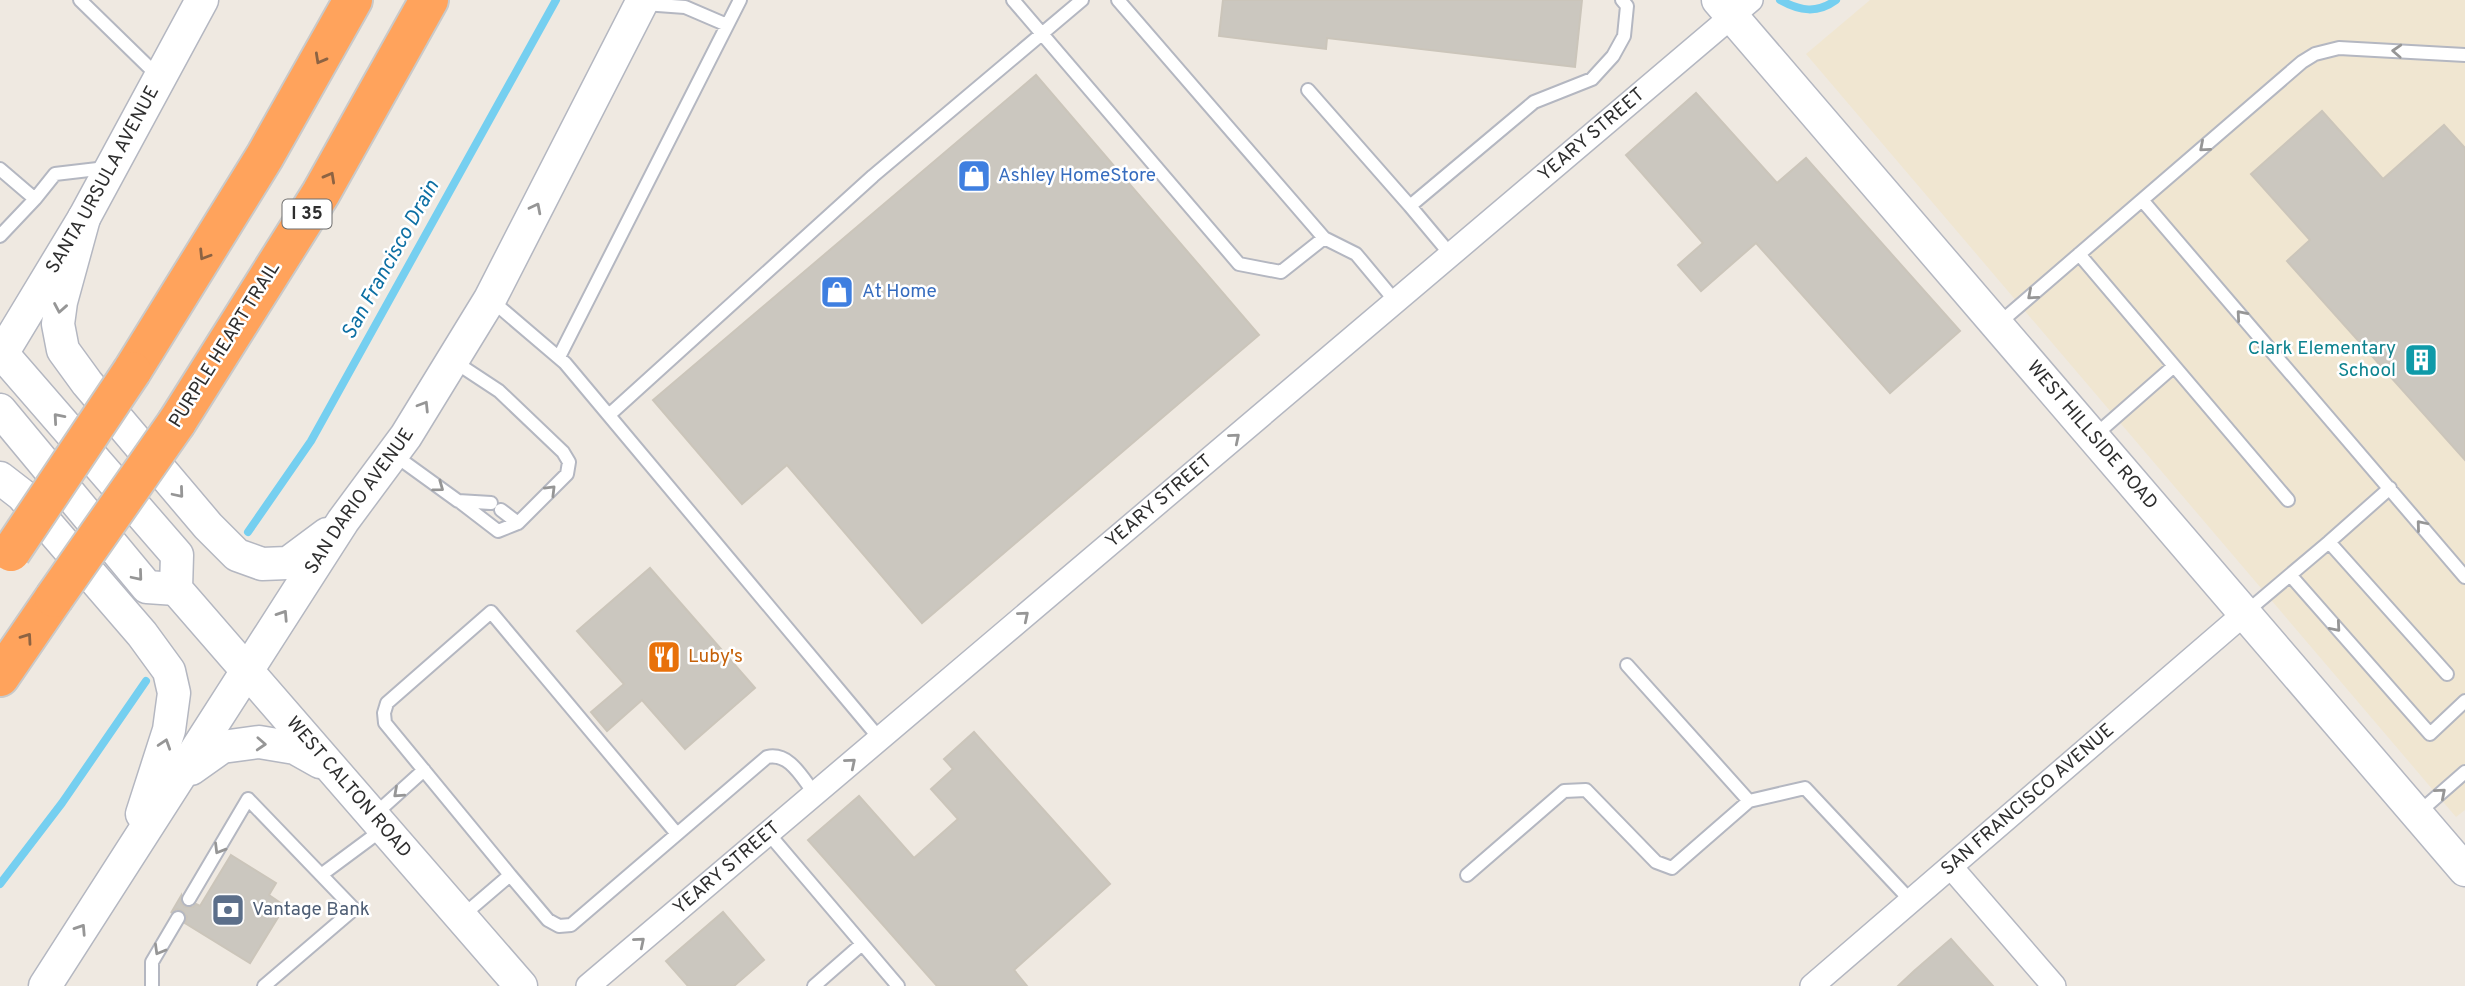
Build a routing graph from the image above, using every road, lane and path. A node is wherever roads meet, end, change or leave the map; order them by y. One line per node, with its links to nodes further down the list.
1 (80, 0): 15 (lane)
2 (202, 0): 15 (main road, SANTA URSULA AVENUE)
3 (354, 0): 45 (highway, one-way to 45, bridge)
4 (429, 0): 53 (highway, PURPLE HEART TRAIL / I 35, one-way to 4, bridge)
5 (740, 0): 12 (lane)
6 (1013, 0): 13 (lane)
7 (1082, 0): 13 (lane)
8 (1118, 0): 24 (lane)
9 (1622, 0): 21 (lane)
10 (642, 2): 12 (lane); 27 (main road, SAN DARIO AVENUE, one-way to 10)
11 (1734, 5): 26 (street, YEARY STREET); 29 (main road, WEST HILLSIDE ROAD)
12 (727, 25): 31 (lane)
13 (1042, 33): 24 (lane); 35 (lane)
14 (2465, 55): 20 (lane, one-way to 20)
15 (160, 78): 17 (main road, SANTA URSULA AVENUE)
16 (1308, 90): 21 (lane)
17 (111, 167): 19 (lane); 22 (main road, SANTA URSULA AVENUE)
18 (0, 169): 19 (lane)
19 (35, 198): 23 (lane)
20 (2142, 200): 25 (lane); 39 (lane, one-way to 20)
21 (1410, 206): 26 (lane)
22 (84, 218): 30 (main road, SANTA URSULA AVENUE); 42 (main road, one-way to 42)
23 (0, 236)
24 (1324, 238): 28 (lane)
25 (2079, 254): 29 (lane, one-way to 29); 33 (lane)
26 (1451, 255): 28 (street, YEARY STREET)
27 (490, 299): 31 (lane); 32 (main road, SAN DARIO AVENUE)
28 (1396, 302): 55 (street, YEARY STREET, one-way to 28)
29 (1997, 325): 36 (main road, WEST HILLSIDE ROAD)
30 (1, 354): 48 (main road, one-way to 30)
31 (559, 357): 35 (lane)
32 (452, 360): 37 (main road, SAN DARIO AVENUE, one-way to 32); 43 (lane, one-way to 32)
33 (2174, 366): 36 (lane); 40 (lane)
34 (0, 410): 48 (main road, one-way to 48)
35 (609, 415): 55 (lane)
36 (2093, 437): 49 (main road, WEST HILLSIDE ROAD)
37 (393, 454): 41 (lane, one-way to 41); 42 (main road, SAN DARIO AVENUE)
38 (0, 478): 66 (main road, one-way to 38)
39 (2390, 488): 44 (lane); 47 (lane, one-way to 39)
40 (2288, 500)
41 (458, 501): 43 (lane); 43 (lane)
42 (343, 522): 51 (main road, SAN DARIO AVENUE, one-way to 42)
43 (518, 523)
44 (2329, 542): 46 (lane); 52 (lane)
45 (6, 560)
46 (2291, 576): 49 (lane); 54 (lane, one-way to 54)
47 (2465, 577)
48 (176, 589): 51 (main road, WEST CALTON ROAD)
49 (2245, 614): 62 (main road, WEST HILLSIDE ROAD); 67 (street, SAN FRANCISCO AVENUE)
50 (1628, 665): 61 (lane)
51 (247, 672): 56 (main road, WEST CALTON ROAD); 59 (main road, SAN DARIO AVENUE)
52 (2447, 674)
53 (0, 677)
54 (2465, 701)
55 (880, 739): 60 (street, YEARY STREET, one-way to 55)
56 (328, 766): 59 (main road, one-way to 56); 63 (main road, WEST CALTON ROAD)
57 (424, 770): 63 (lane, one-way to 63); 65 (lane); 70 (lane)
58 (2465, 772): 62 (lane, one-way to 58)
59 (178, 778): 66 (main road, SAN DARIO AVENUE)
60 (815, 794): 64 (street, YEARY STREET); 65 (lane)
61 (1749, 801): 71 (lane); 73 (lane)
62 (2417, 814): 68 (main road, WEST HILLSIDE ROAD)
63 (378, 822): 69 (lane); 74 (main road, WEST CALTON ROAD)
64 (768, 833): 76 (lane); 81 (street, YEARY STREET, one-way to 64)
65 (677, 834): 70 (lane)
66 (128, 855): 77 (main road, SAN DARIO AVENUE, one-way to 66)
67 (1951, 867): 73 (street, SAN FRANCISCO AVENUE); 85 (street)
68 (2465, 870)
69 (321, 875): 72 (lane, one-way to 72); 79 (lane)
70 (510, 875): 74 (lane)
71 (1467, 875)
72 (189, 899)
73 (1911, 901): 84 (street, SAN FRANCISCO AVENUE)
74 (461, 917): 80 (main road, WEST CALTON ROAD)
75 (178, 918): 78 (lane, one-way to 78)
76 (862, 944): 82 (lane); 83 (lane)
77 (45, 986)
78 (152, 986)
79 (264, 986)
80 (521, 986)
81 (588, 986)
82 (814, 986)
83 (898, 986)
84 (1812, 986)
85 (2054, 986)

